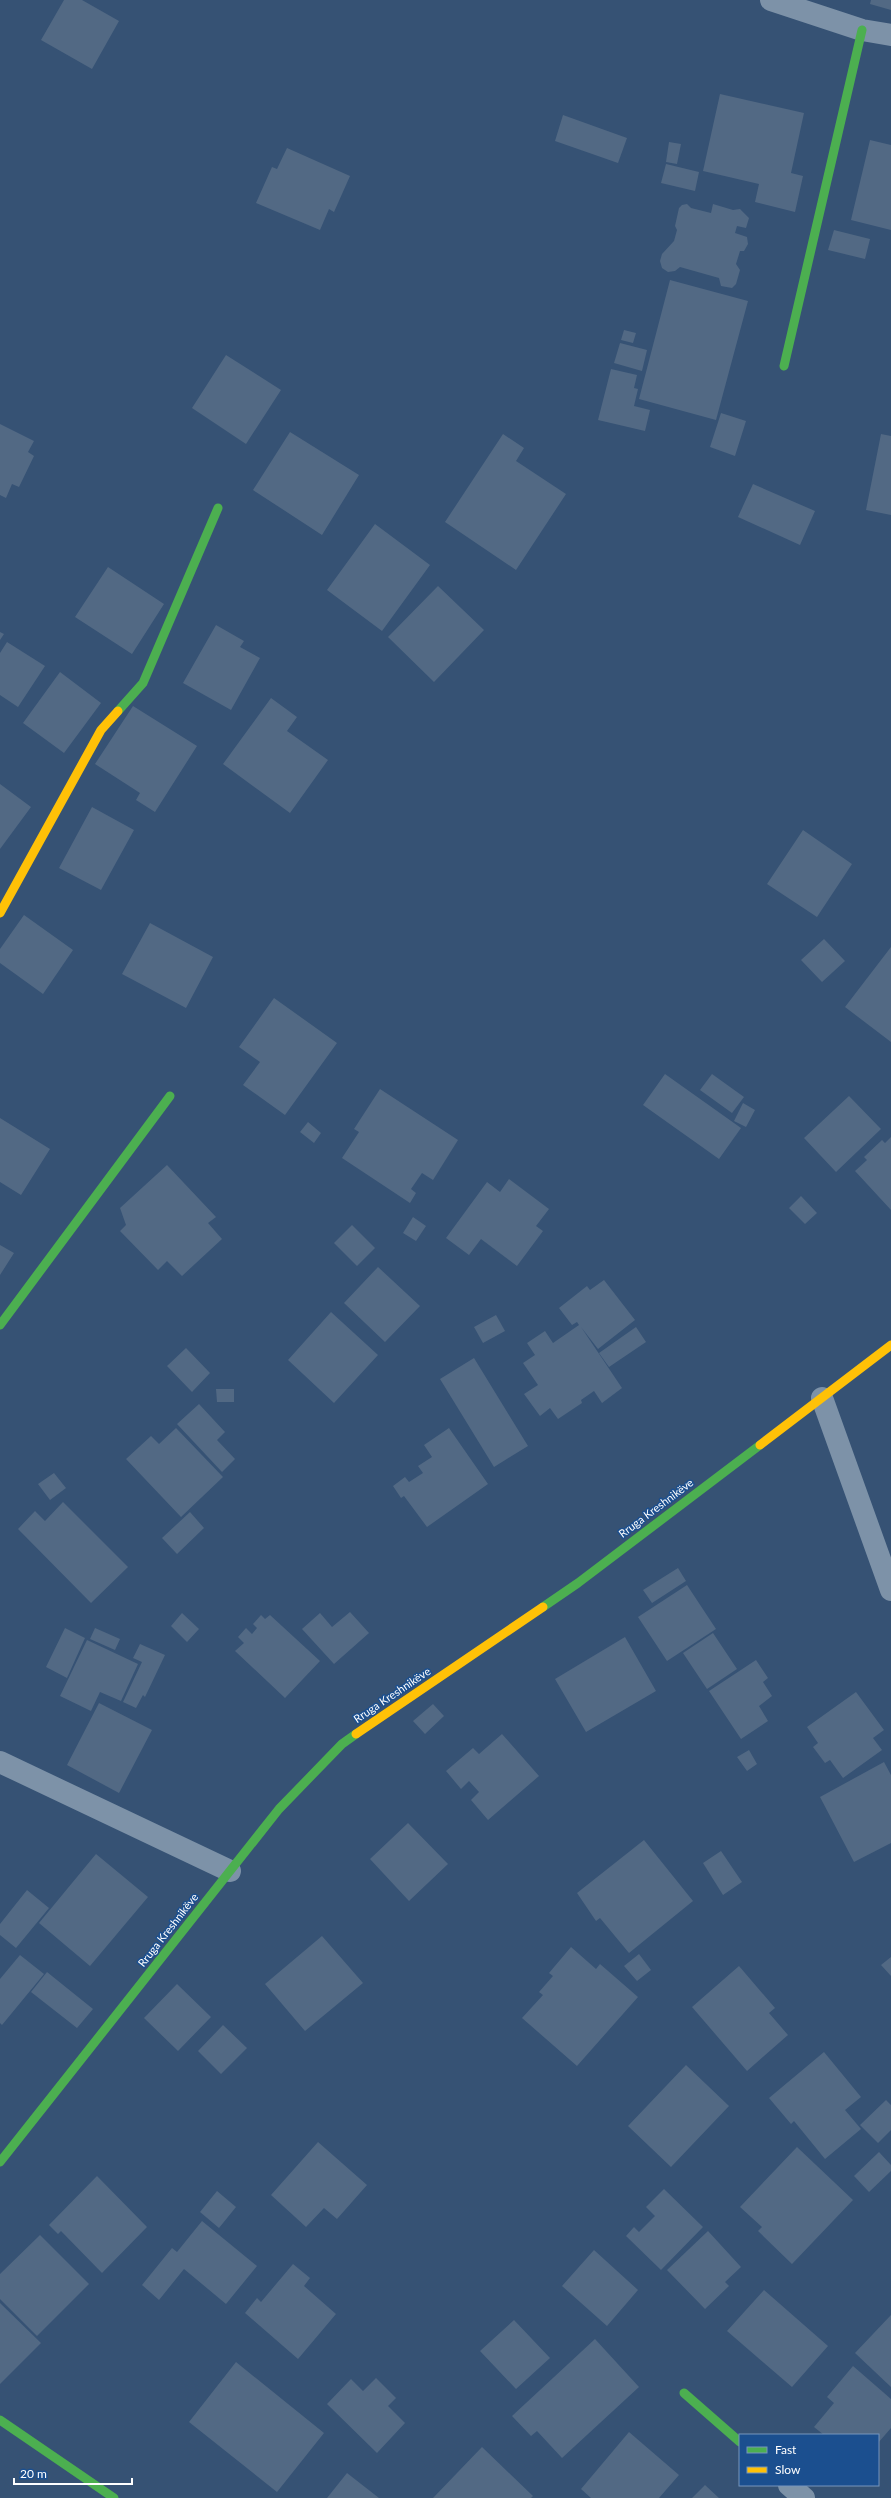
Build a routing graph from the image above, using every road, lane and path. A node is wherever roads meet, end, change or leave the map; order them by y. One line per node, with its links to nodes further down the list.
1 (771, 0): 2 (street)
2 (862, 30): 3 (street); 4 (street)
3 (891, 35)
4 (784, 366)
5 (218, 508): 6 (street)
6 (0, 912)
7 (170, 1096): 8 (street)
8 (0, 1325)
9 (891, 1345): 10 (street, Rruga Kreshnikëve)
10 (822, 1398): 11 (street); 13 (street, Rruga Kreshnikëve)
11 (891, 1590)
12 (0, 1762): 13 (street)
13 (230, 1871): 14 (street, Rruga Kreshnikëve)
14 (0, 2162)
15 (684, 2393): 17 (street)
16 (0, 2420): 19 (street)
17 (739, 2441)
18 (790, 2486): 20 (street)
19 (114, 2498)
20 (804, 2498)

